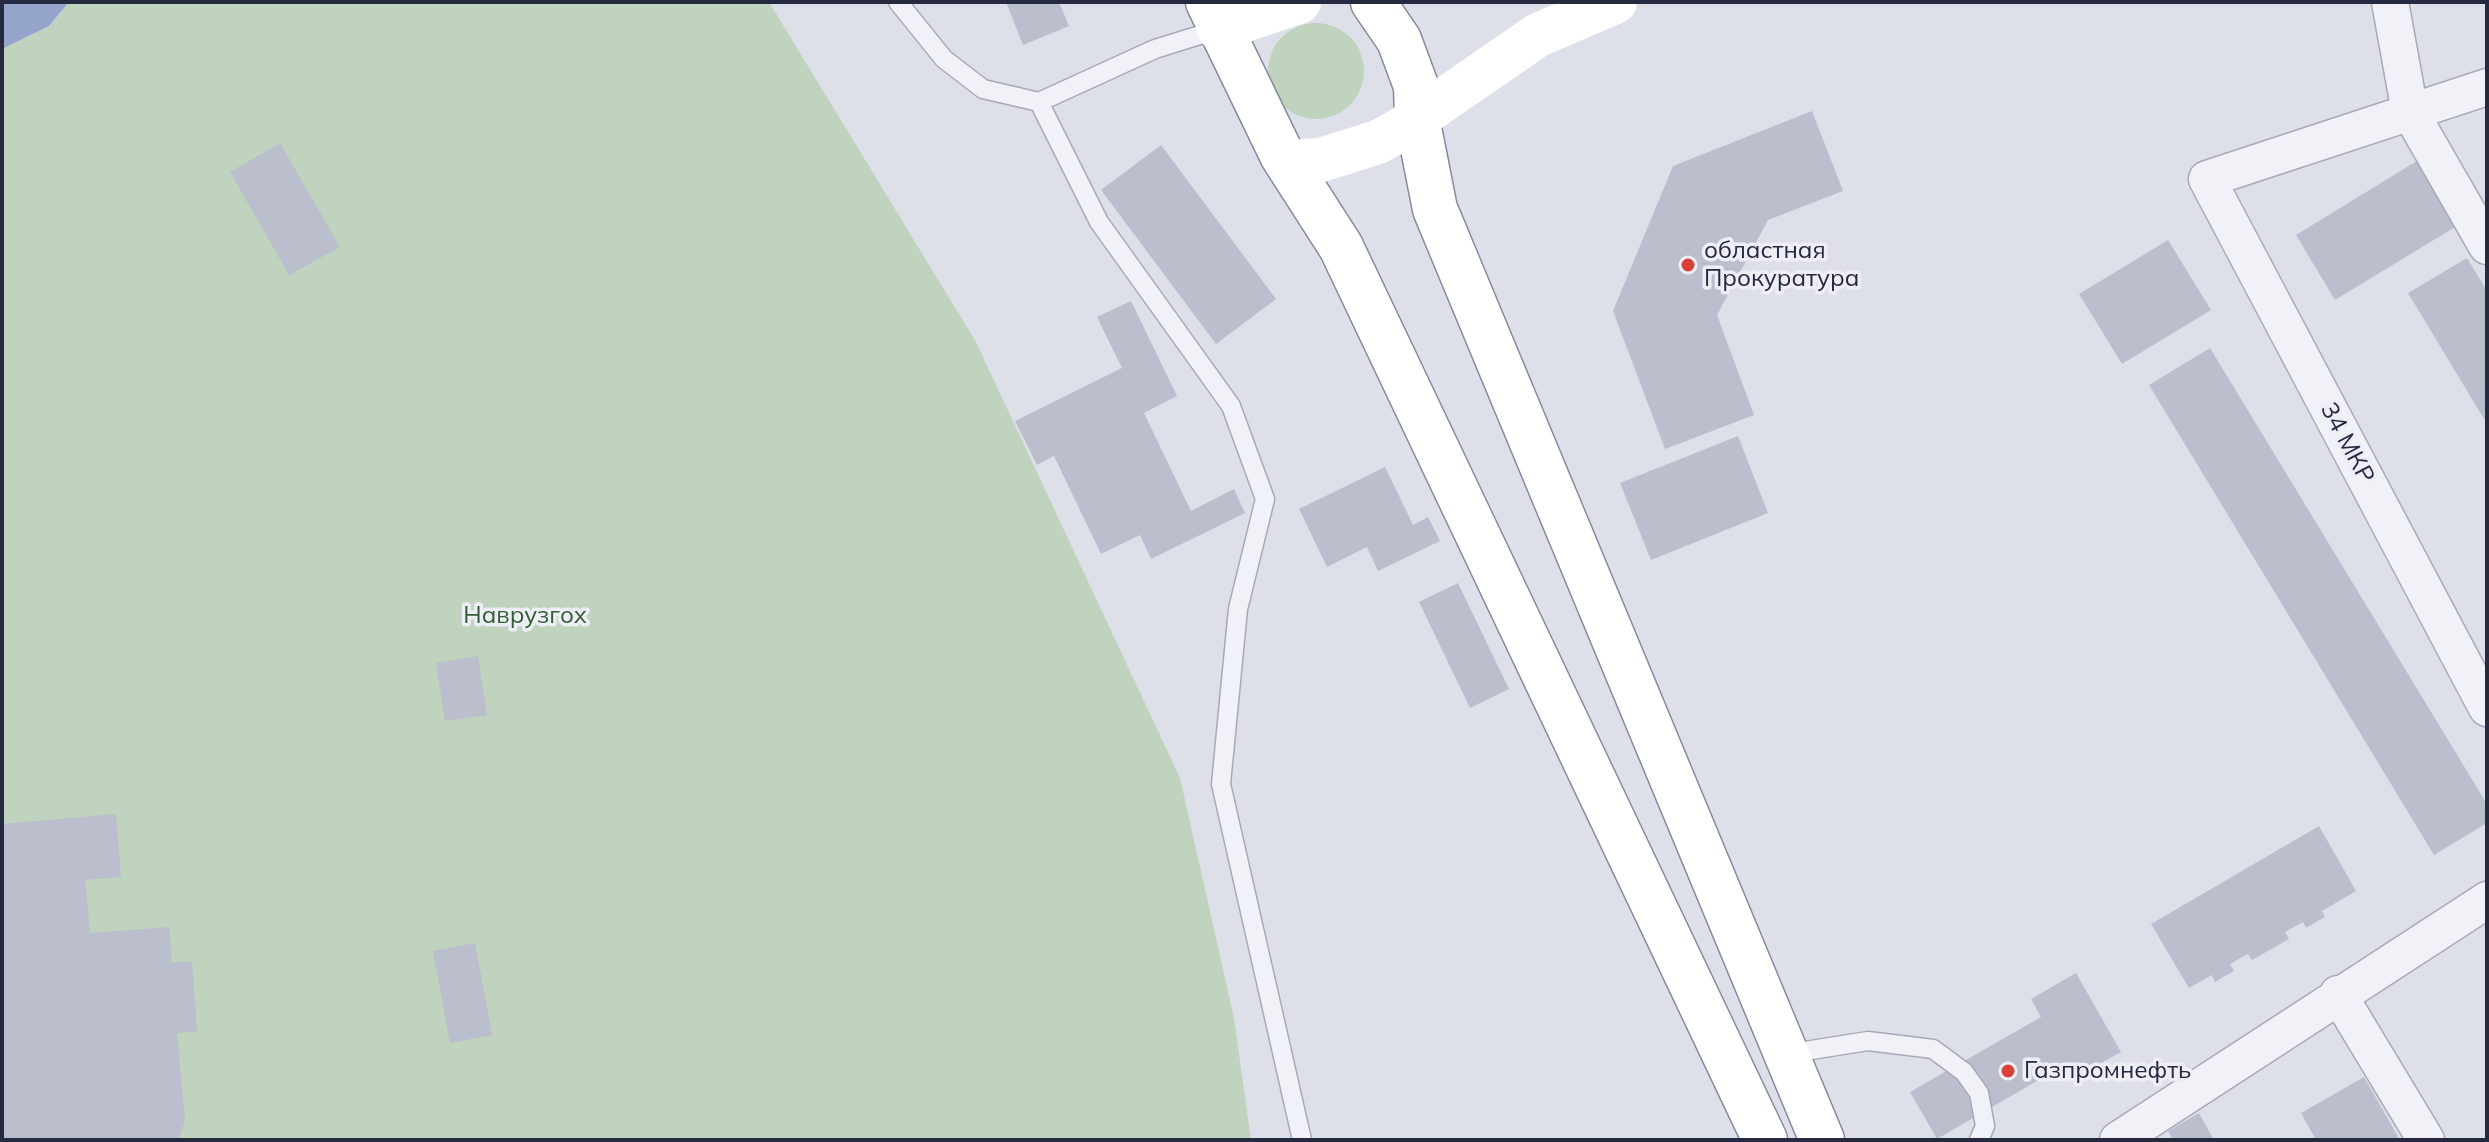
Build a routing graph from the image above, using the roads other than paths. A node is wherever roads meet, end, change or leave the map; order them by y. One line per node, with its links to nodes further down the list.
1 (898, 2): 8 (lane)
2 (1299, 2): 6 (main road)
3 (1373, 2): 10 (main road)
4 (1615, 2): 10 (main road)
5 (2390, 2): 9 (street)
6 (1214, 16): 8 (lane); 11 (main road)
7 (2487, 87): 9 (street)
8 (1039, 102): 17 (lane)
9 (2410, 112): 12 (street); 13 (street, 34 МКР)
10 (1417, 118): 11 (main road); 16 (main road)
11 (1288, 162): 18 (main road)
12 (2487, 246)
13 (2487, 708)
14 (2487, 900): 15 (street)
15 (2338, 994): 21 (street); 22 (street)
16 (1786, 1054): 19 (main road); 20 (lane)
17 (1302, 1140)
18 (1765, 1140)
19 (1822, 1140)
20 (1979, 1140)
21 (2118, 1140)
22 (2426, 1140)

